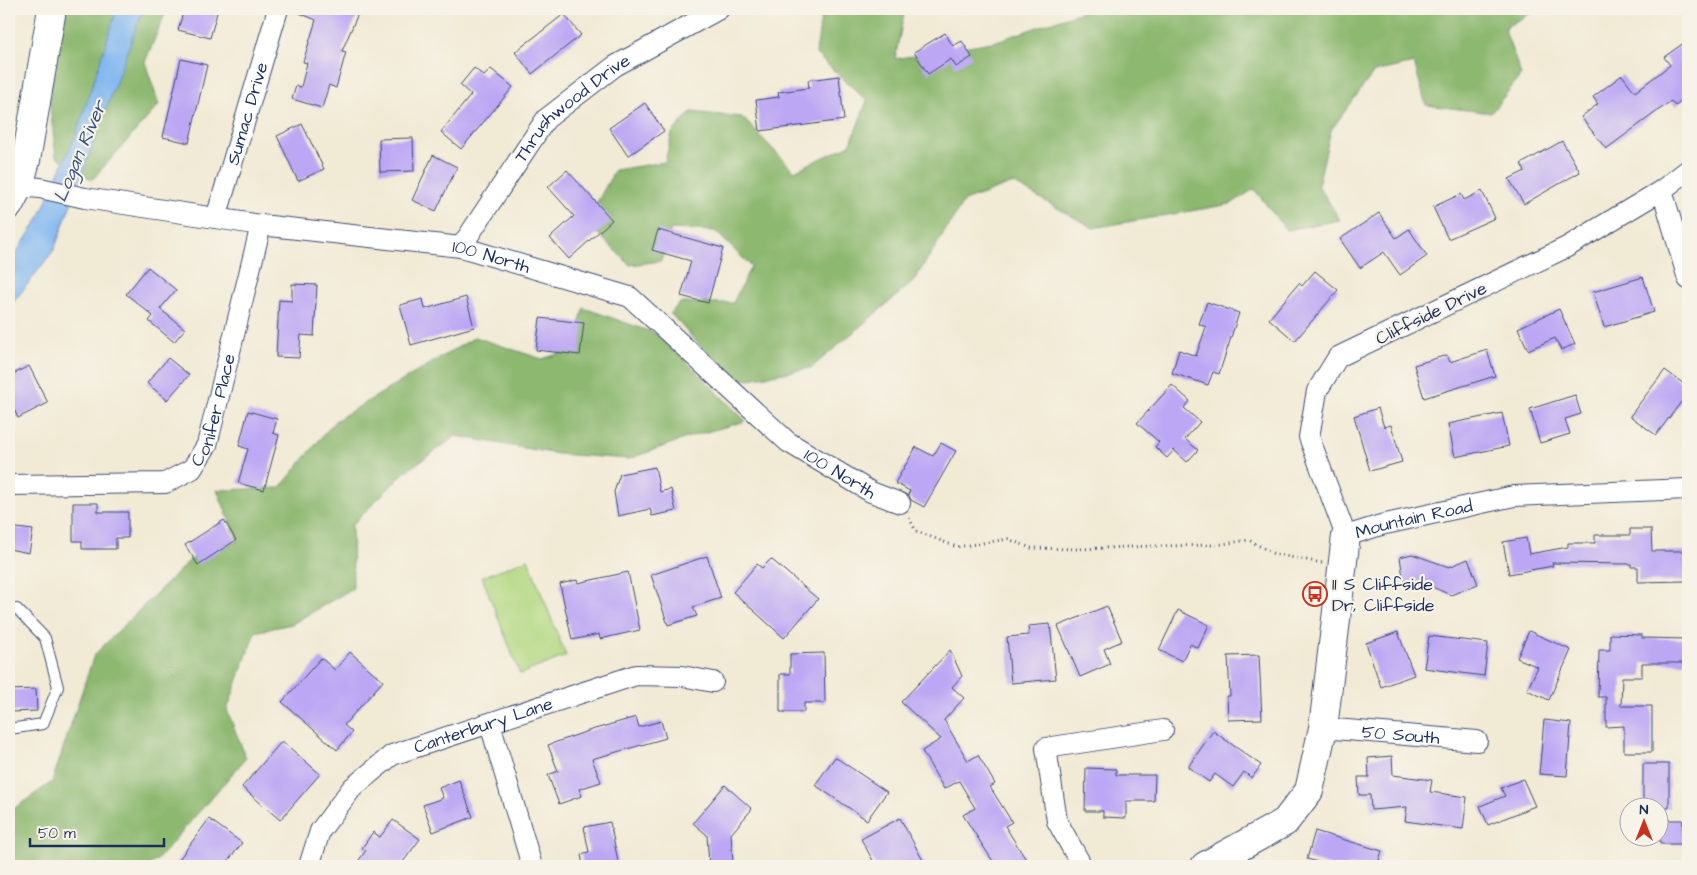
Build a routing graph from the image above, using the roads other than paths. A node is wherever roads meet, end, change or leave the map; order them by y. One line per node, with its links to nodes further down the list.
1 (52, 9): 6 (street)
2 (278, 9): 7 (street, Sumac Drive)
3 (719, 9): 9 (street, Thrushwood Drive)
4 (1688, 170): 5 (street, Cliffside Drive)
5 (1662, 190): 10 (street); 14 (street, Cliffside Drive)
6 (12, 192): 7 (street, 100 North)
7 (216, 218): 8 (street, 100 North)
8 (261, 225): 9 (street, 100 North); 11 (street, Conifer Place)
9 (461, 247): 13 (street, 100 North)
10 (1688, 278)
11 (9, 485)
12 (1688, 489): 14 (street, Mountain Road)
13 (900, 502)
14 (1346, 536): 18 (street, Mountain Road)
15 (9, 609): 19 (lane)
16 (712, 682): 17 (street, Canterbury Lane)
17 (490, 724): 22 (street, Canterbury Lane); 23 (street)
18 (1323, 728): 21 (street, 50 South); 25 (street, Mountain Road)
19 (9, 730)
20 (1163, 730): 24 (street)
21 (1477, 741)
22 (309, 866)
23 (532, 866)
24 (1082, 866)
25 (1205, 866)

